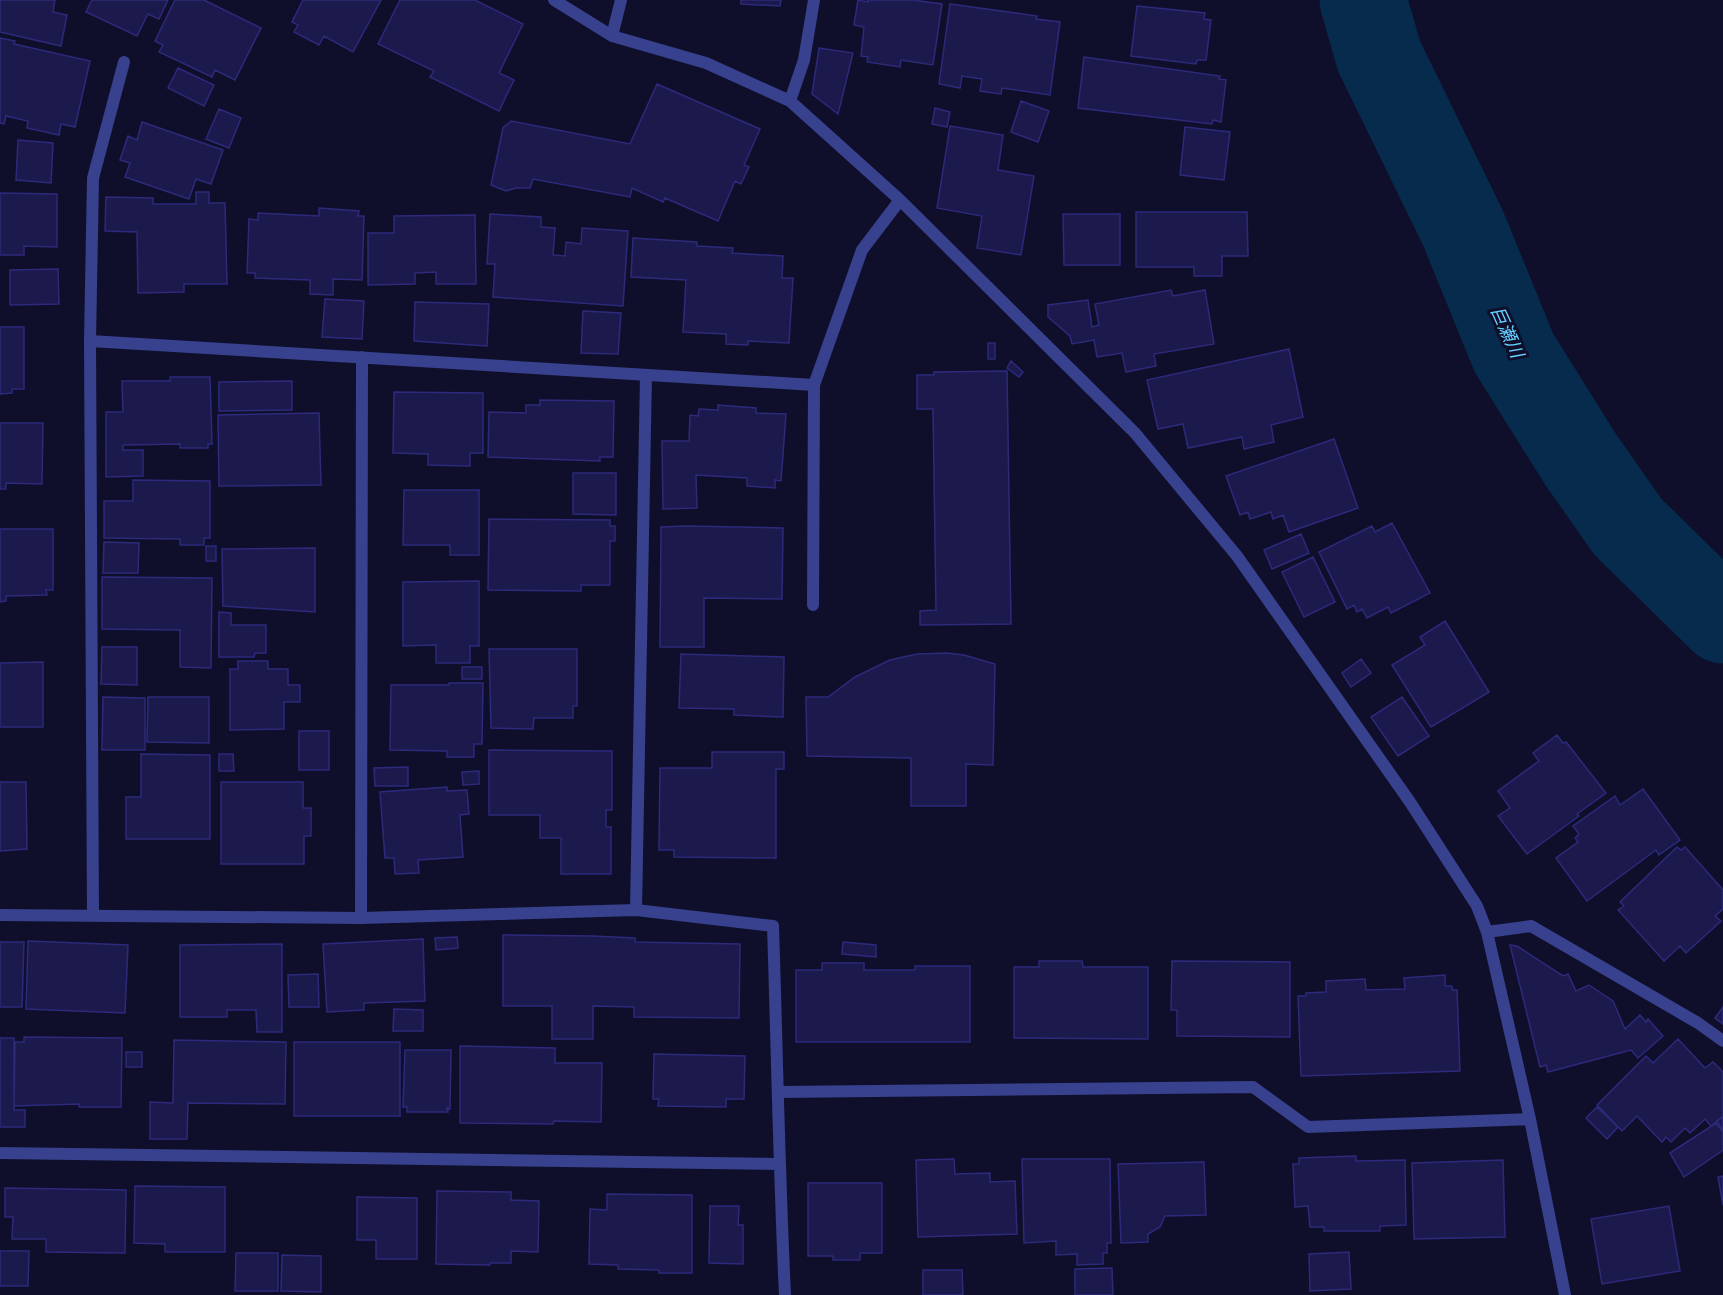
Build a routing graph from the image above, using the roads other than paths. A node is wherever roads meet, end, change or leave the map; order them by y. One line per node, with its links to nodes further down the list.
1 (555, 0): 4 (street)
2 (621, 0): 4 (street)
3 (814, 0): 6 (street)
4 (612, 36): 6 (street)
5 (124, 62): 8 (street)
6 (790, 101): 7 (street)
7 (900, 200): 11 (street); 17 (street)
8 (90, 340): 9 (street); 15 (street)
9 (362, 357): 10 (street); 16 (street)
10 (646, 375): 11 (street); 13 (street)
11 (814, 385): 12 (street)
12 (813, 605)
13 (636, 910): 16 (street); 19 (street)
14 (0, 915): 15 (street)
15 (93, 916): 16 (street)
16 (361, 918)
17 (1487, 932): 18 (street); 20 (street)
18 (1723, 1041)
19 (779, 1092): 20 (street); 22 (street)
20 (1530, 1119): 24 (street)
21 (0, 1153): 22 (street)
22 (778, 1164): 23 (street)
23 (785, 1295)
24 (1565, 1295)

